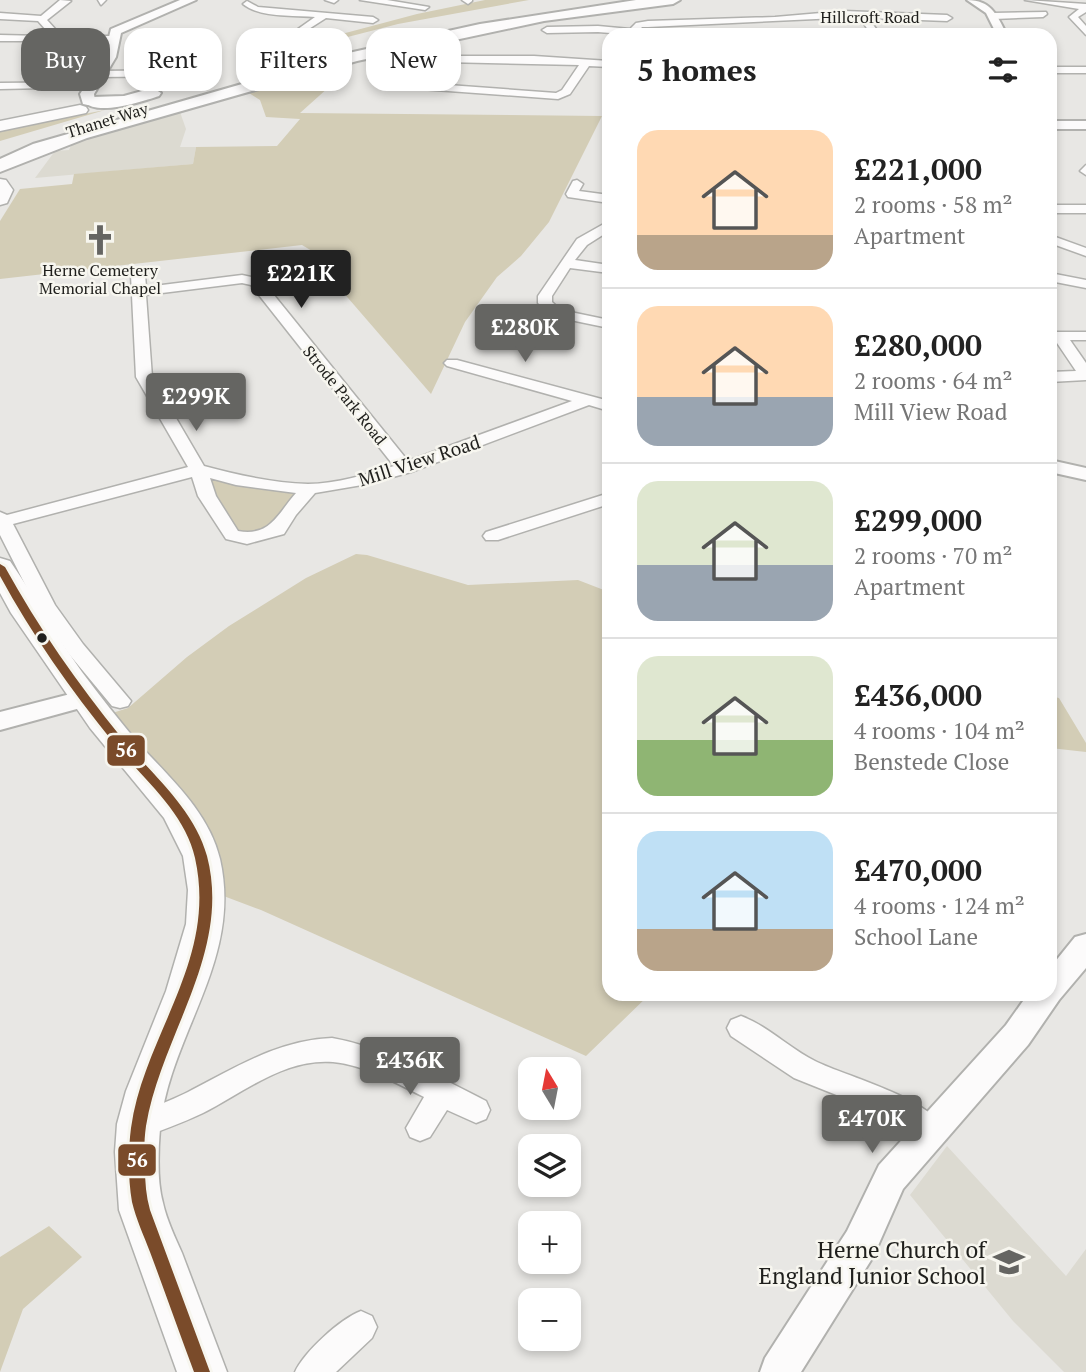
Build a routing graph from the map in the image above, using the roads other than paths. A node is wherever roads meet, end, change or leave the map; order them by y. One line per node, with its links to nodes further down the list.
1 (190, 0): 40 (main road)
2 (274, 0): 10 (street)
3 (364, 0): 11 (street)
4 (559, 0): 58 (highway, Thanet Way)
5 (624, 0): 59 (highway, Thanet Way)
6 (673, 0): 52 (highway)
7 (972, 0): 20 (street)
8 (1029, 0): 13 (street)
9 (69, 1): 23 (street)
10 (243, 2): 17 (street)
11 (406, 2): 19 (street)
12 (464, 5): 14 (highway)
13 (1086, 8): 36 (street)
14 (483, 10)
15 (861, 14): 21 (street, Hillcroft Road); 22 (street, Hillcroft Road); 32 (street)
16 (1042, 14): 20 (street)
17 (324, 15): 25 (street); 28 (street)
18 (0, 16): 23 (street)
19 (427, 16)
20 (994, 16): 33 (street)
21 (801, 18): 24 (street, Hillcroft Road); 26 (street)
22 (947, 18)
23 (43, 19): 27 (street)
24 (727, 21): 30 (street, Hillcroft Road); 31 (street)
25 (370, 27): 29 (highway)
26 (812, 27)
27 (49, 28)
28 (305, 28)
29 (376, 28)
30 (636, 28)
31 (732, 28)
32 (871, 28)
33 (999, 28)
34 (547, 30): 35 (street, Hillcroft Road)
35 (602, 30)
36 (1086, 32)
37 (0, 38): 38 (street)
38 (21, 38)
39 (110, 39): 40 (street)
40 (113, 39): 44 (main road)
41 (461, 58): 42 (street)
42 (586, 62): 43 (street); 49 (street)
43 (602, 63)
44 (110, 64)
45 (1057, 70): 46 (street)
46 (1086, 70)
47 (21, 85): 48 (street)
48 (0, 86)
49 (461, 90)
50 (86, 91): 53 (main road)
51 (156, 91): 53 (highway)
52 (200, 99): 54 (highway); 60 (highway)
53 (78, 105): 55 (main road, Thanet Way)
54 (171, 113)
55 (1, 122)
56 (1057, 125): 57 (street)
57 (1086, 125)
58 (0, 147)
59 (0, 154)
60 (0, 166)
61 (577, 184): 62 (street)
62 (602, 198)
63 (1057, 209): 64 (street)
64 (1086, 209)
65 (602, 229): 68 (street)
66 (1057, 242): 67 (street)
67 (1086, 252)
68 (566, 263): 69 (street); 72 (street)
69 (602, 268)
70 (1057, 278): 71 (street)
71 (1086, 284)
72 (602, 323)
73 (1086, 335): 74 (street)
74 (1057, 336)
75 (1057, 340): 77 (street)
76 (452, 363): 79 (street)
77 (1086, 375): 78 (street)
78 (1057, 377)
79 (588, 400): 80 (street); 81 (street, Mill View Road)
80 (602, 404)
81 (405, 468): 83 (street, Strode Park Road); 85 (street, Mill View Road)
82 (1057, 468): 84 (street)
83 (198, 470): 85 (street, Mill View Road); 85 (street, Strode Park Road); 87 (street, Mill View Road)
84 (1086, 474)
85 (309, 489)
86 (602, 504): 88 (street)
87 (1, 520): 90 (street)
88 (492, 536)
89 (0, 566): 90 (main road)
90 (108, 691): 91 (street); 98 (main road)
91 (0, 721)
92 (1085, 948): 93 (street)
93 (1057, 981)
94 (1042, 1001): 100 (street)
95 (741, 1028): 100 (street)
96 (442, 1093): 97 (street); 98 (street); 99 (street)
97 (476, 1110)
98 (138, 1126): 102 (main road)
99 (420, 1128)
100 (931, 1131): 104 (street)
101 (361, 1327): 103 (street)
102 (202, 1372)
103 (312, 1372)
104 (779, 1372)

